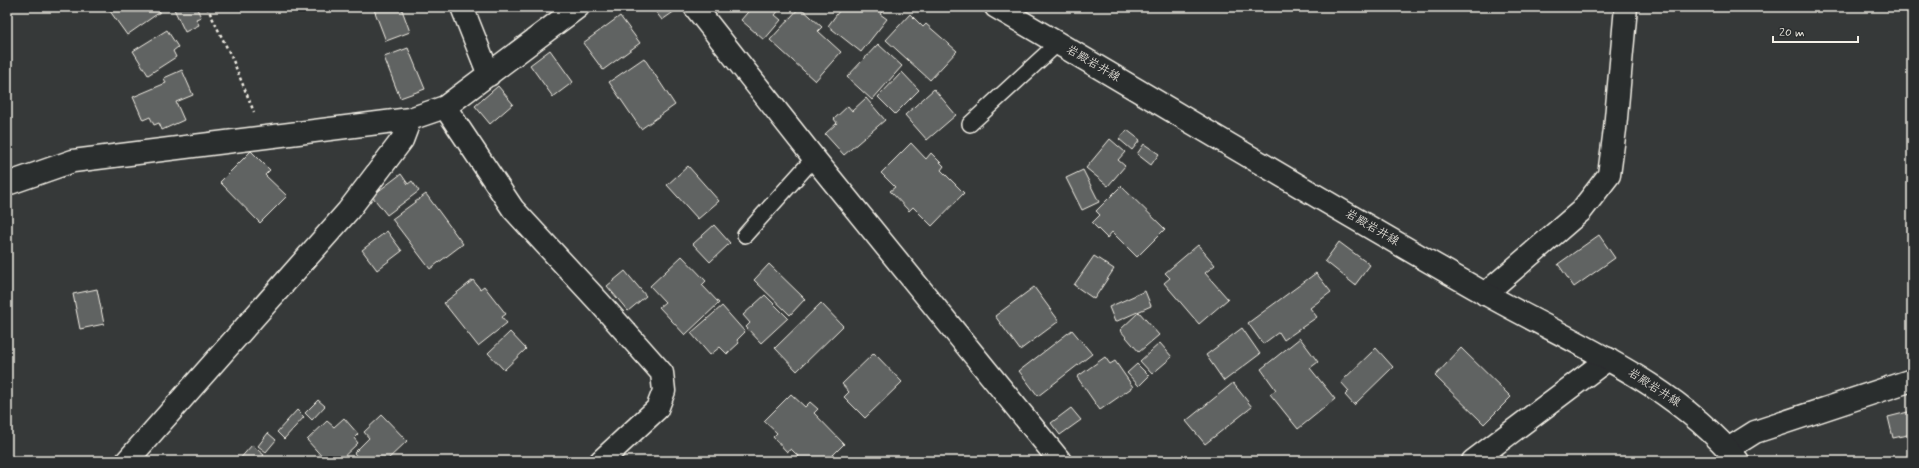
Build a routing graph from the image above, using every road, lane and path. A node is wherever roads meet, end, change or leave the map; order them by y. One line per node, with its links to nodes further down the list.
1 (207, 7): 12 (path)
2 (462, 7): 8 (street)
3 (578, 7): 8 (street)
4 (695, 7): 13 (street)
5 (996, 7): 7 (street, 岩殿岩井線)
6 (1626, 7): 16 (street)
7 (1058, 43): 11 (lane); 16 (street, 岩殿岩井線)
8 (489, 75): 9 (street)
9 (445, 107): 10 (street); 21 (street)
10 (410, 119): 12 (street); 20 (street)
11 (970, 124)
12 (264, 136): 14 (street)
13 (814, 158): 15 (lane); 22 (street)
14 (7, 184)
15 (745, 235)
16 (1485, 294): 17 (street, 岩殿岩井線)
17 (1608, 359): 19 (street, 岩殿岩井線); 23 (street)
18 (1912, 380): 19 (street)
19 (1733, 455)
20 (138, 457)
21 (602, 461)
22 (1060, 461)
23 (1472, 461)

